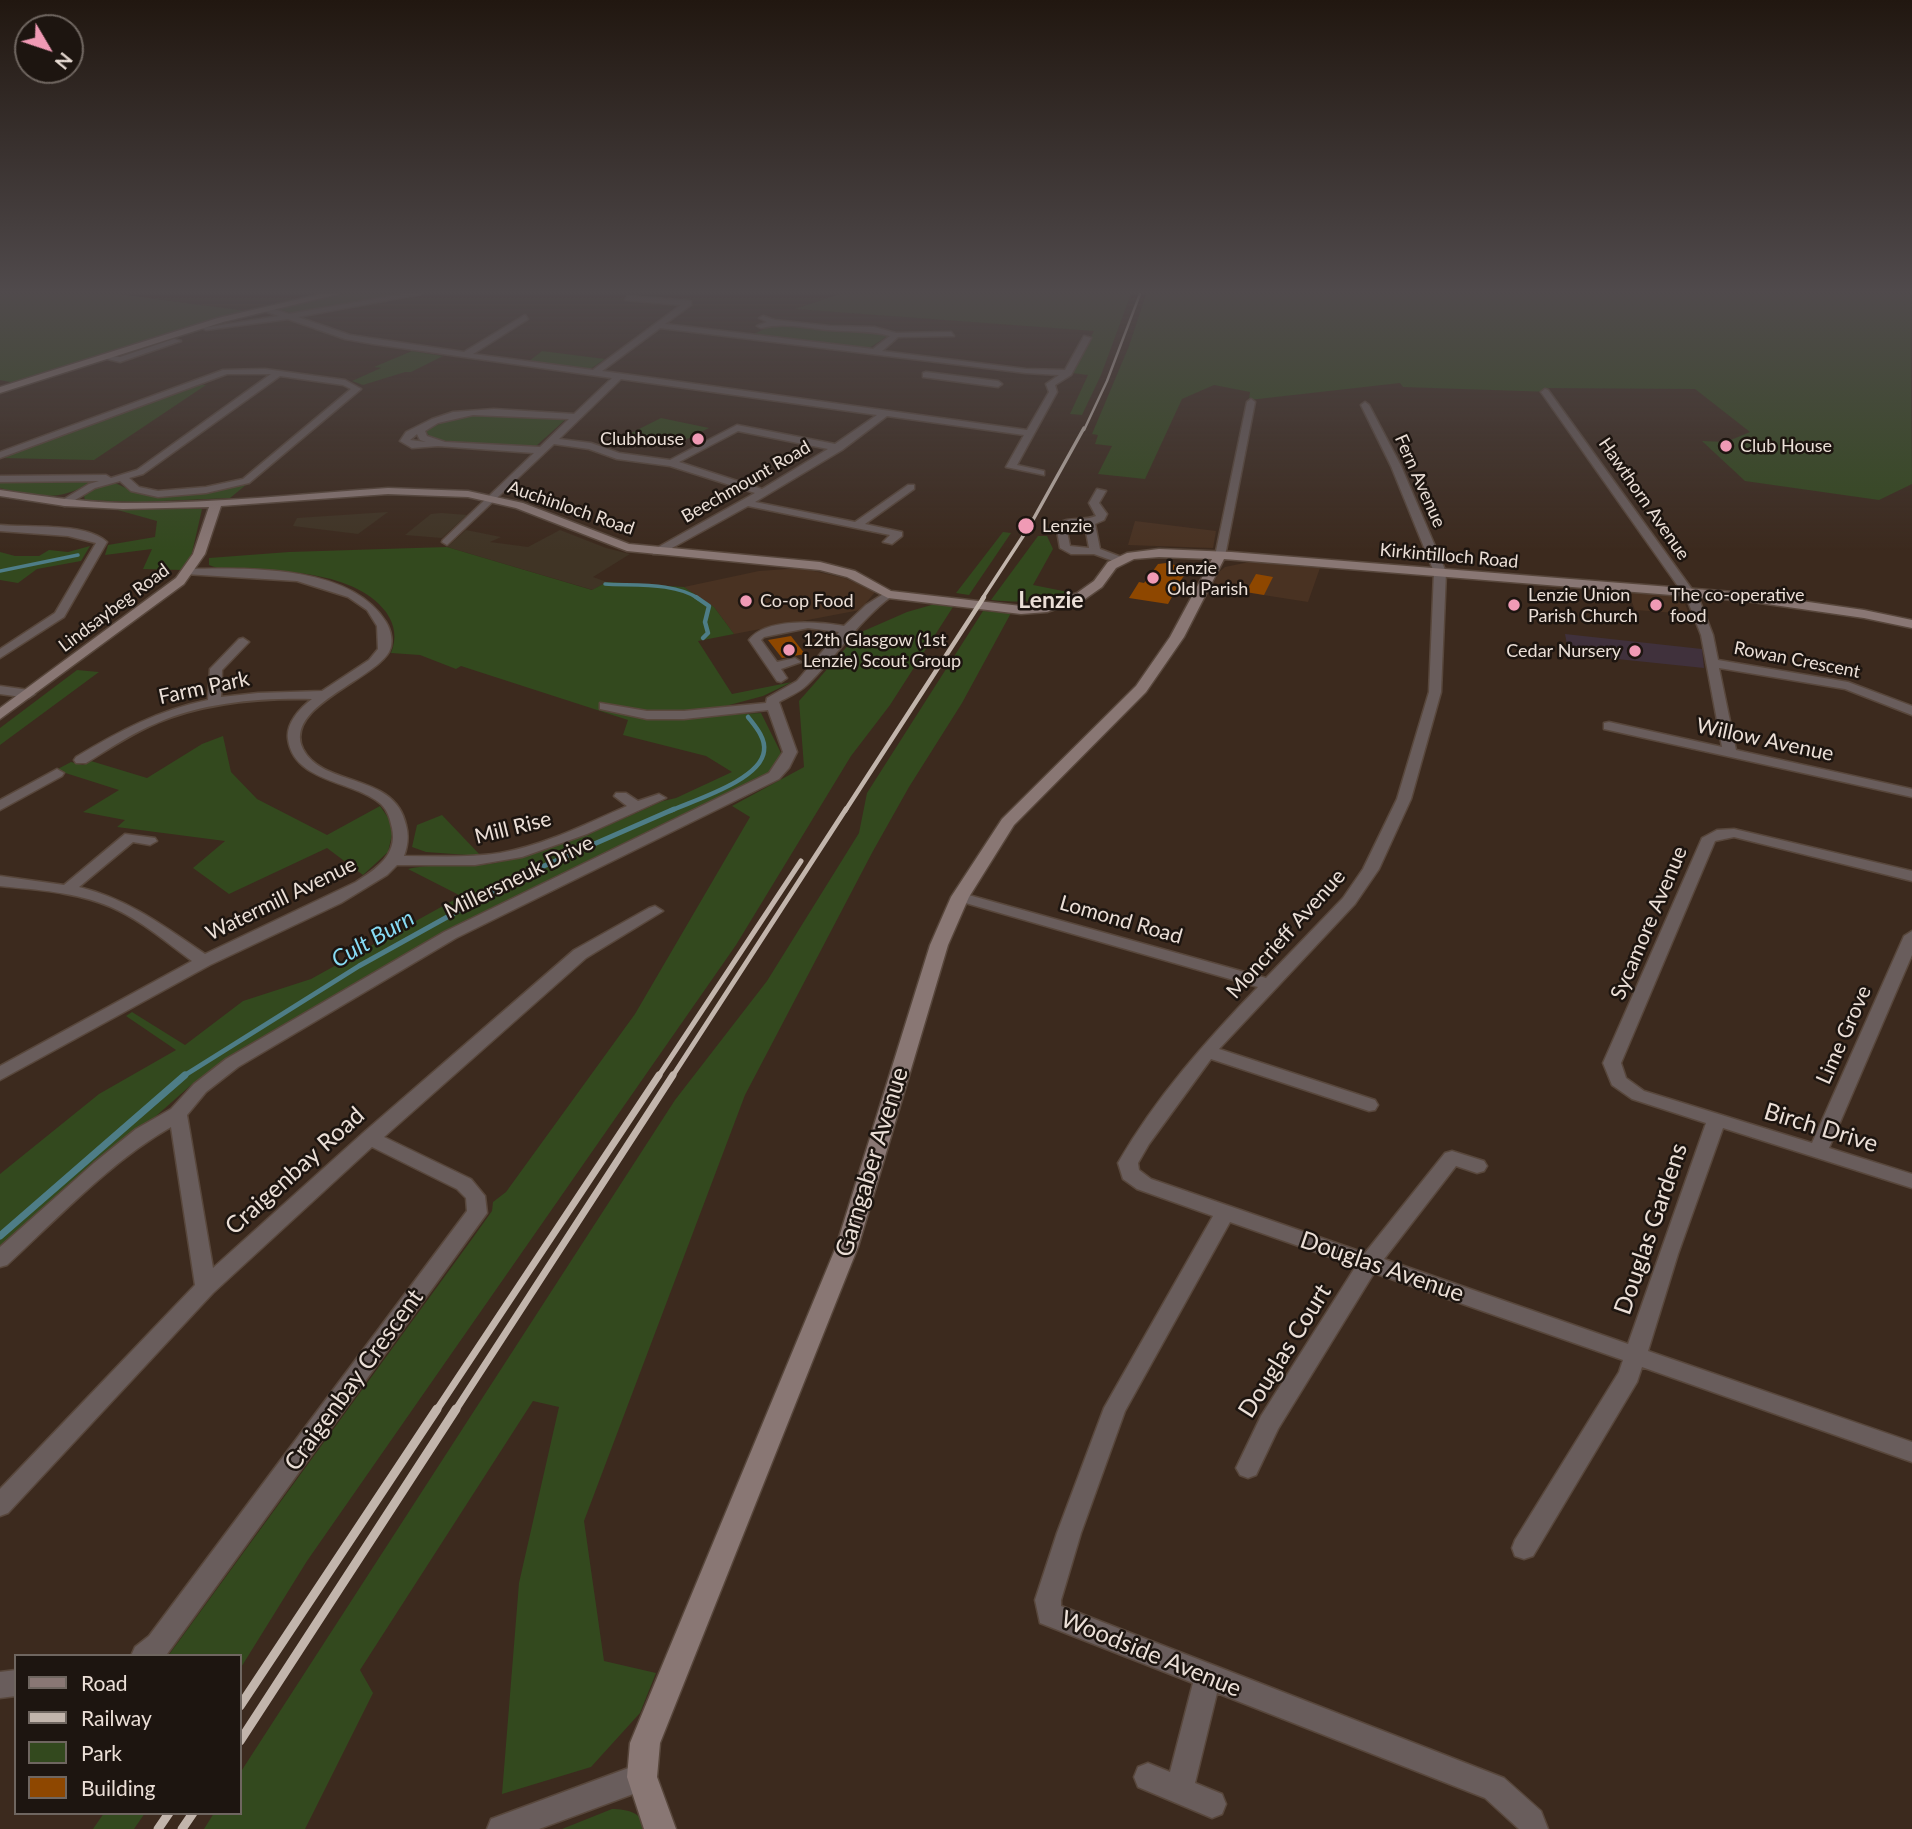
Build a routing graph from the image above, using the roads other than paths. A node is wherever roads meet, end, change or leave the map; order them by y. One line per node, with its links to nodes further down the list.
1 (33, 379): 12 (main road)
2 (202, 379): 24 (street)
3 (270, 379): 27 (street)
4 (321, 379): 27 (street)
5 (616, 379): 17 (street)
6 (627, 379): 16 (street)
7 (959, 379): 11 (street)
8 (1043, 379): 10 (street)
9 (1051, 379): 10 (street)
10 (1046, 381): 19 (street)
11 (998, 384)
12 (0, 390)
13 (1545, 392): 48 (street, Hawthorn Avenue)
14 (1251, 402): 44 (street)
15 (1365, 405): 47 (street, Fern Avenue)
16 (884, 414): 19 (street); 22 (street, Beechmount Road)
17 (575, 417): 18 (street); 20 (street)
18 (424, 427): 21 (street); 21 (street)
19 (1029, 433): 26 (street)
20 (550, 441): 23 (street); 25 (street)
21 (444, 445): 23 (street)
22 (839, 448): 25 (street); 31 (street, Beechmount Road)
23 (539, 450): 33 (street)
24 (0, 455)
25 (671, 463): 31 (street)
26 (1041, 474)
27 (117, 479): 28 (street); 34 (street)
28 (0, 480)
29 (911, 487): 38 (street)
30 (1101, 491): 37 (street)
31 (765, 493): 36 (street, Beechmount Road)
32 (0, 494): 34 (main road, Auchinloch Road)
33 (490, 498): 35 (main road, Auchinloch Road); 40 (street); 43 (main road, Auchinloch Road)
34 (65, 503): 35 (main road, Auchinloch Road)
35 (216, 503): 46 (main road, Lindsaybeg Road)
36 (747, 503): 38 (street); 43 (street, Beechmount Road)
37 (1088, 523): 42 (street); 42 (street)
38 (856, 526): 41 (street)
39 (0, 528): 53 (street)
40 (447, 542)
41 (888, 542)
42 (1095, 551): 45 (street)
43 (657, 552): 49 (main road, Auchinloch Road)
44 (1220, 555): 45 (main road, Kirkintilloch Road); 47 (main road, Kirkintilloch Road); 82 (main road, Garngaber Avenue)
45 (1120, 560): 49 (main road, Auchinloch Road)
46 (188, 572): 59 (main road, Lindsaybeg Road); 60 (street)
47 (1440, 572): 48 (main road, Kirkintilloch Road); 86 (street, Moncrieff Avenue)
48 (1689, 592): 50 (main road, Kirkintilloch Road); 55 (street, Hawthorn Avenue)
49 (888, 594): 51 (street)
50 (1912, 624)
51 (847, 630): 56 (street); 63 (street)
52 (243, 642): 61 (street)
53 (0, 654)
54 (795, 662): 56 (street)
55 (1714, 663): 64 (street, Rowan Crescent); 67 (street, Hawthorn Avenue)
56 (774, 667): 57 (street)
57 (781, 678)
58 (0, 690): 59 (street)
59 (29, 694): 65 (main road, Lindsaybeg Road)
60 (323, 695): 61 (street, Farm Park); 78 (street)
61 (214, 703): 68 (street, Farm Park)
62 (605, 706): 63 (street)
63 (773, 706): 90 (street, Millersneuk Drive)
64 (1912, 711)
65 (0, 715)
66 (1609, 726): 67 (street, Willow Avenue)
67 (1730, 754): 72 (street, Willow Avenue)
68 (81, 760)
69 (57, 773): 70 (street)
70 (37, 785): 71 (street); 75 (street)
71 (54, 790)
72 (1912, 793)
73 (621, 796): 76 (street)
74 (659, 798): 76 (street, Mill Rise)
75 (0, 806)
76 (637, 807): 78 (street, Mill Rise)
77 (150, 841): 81 (street)
78 (394, 860): 85 (street, Watermill Avenue)
79 (1912, 876): 91 (street, Sycamore Avenue)
80 (0, 881): 81 (street)
81 (68, 889): 85 (street)
82 (960, 897): 86 (street, Lomond Road); 108 (main road, Garngaber Avenue)
83 (655, 911): 92 (street, Craigenbay Road)
84 (1912, 936): 93 (street, Lime Grove)
85 (204, 961): 88 (street, Watermill Avenue)
86 (1271, 985): 87 (street, Moncrieff Avenue)
87 (1208, 1051): 89 (street); 95 (street, Moncrieff Avenue)
88 (0, 1074)
89 (1369, 1105)
90 (178, 1114): 98 (street, Millersneuk Drive); 100 (street)
91 (1716, 1121): 93 (street, Birch Drive); 101 (street, Douglas Gardens)
92 (370, 1138): 100 (street, Craigenbay Road); 106 (street, Craigenbay Crescent)
93 (1817, 1153): 96 (street, Birch Drive)
94 (1477, 1166): 99 (street, Douglas Court)
95 (1130, 1174): 97 (street, Douglas Avenue)
96 (1912, 1181)
97 (1225, 1212): 99 (street, Douglas Avenue); 107 (street, Woodside Avenue)
98 (0, 1259)
99 (1369, 1263): 101 (street, Douglas Avenue); 103 (street, Douglas Court)
100 (206, 1287): 104 (street, Craigenbay Road)
101 (1637, 1355): 102 (street, Douglas Avenue); 105 (street)
102 (1912, 1452)
103 (1248, 1468)
104 (0, 1505)
105 (1524, 1548)
106 (147, 1654)
107 (1208, 1677): 110 (street); 114 (street, Woodside Avenue)
108 (642, 1777): 112 (street); 113 (main road, Garngaber Avenue)
109 (1148, 1777): 110 (street)
110 (1179, 1791): 111 (street)
111 (1212, 1804)
112 (501, 1829)
113 (660, 1829)
114 (1534, 1829)

